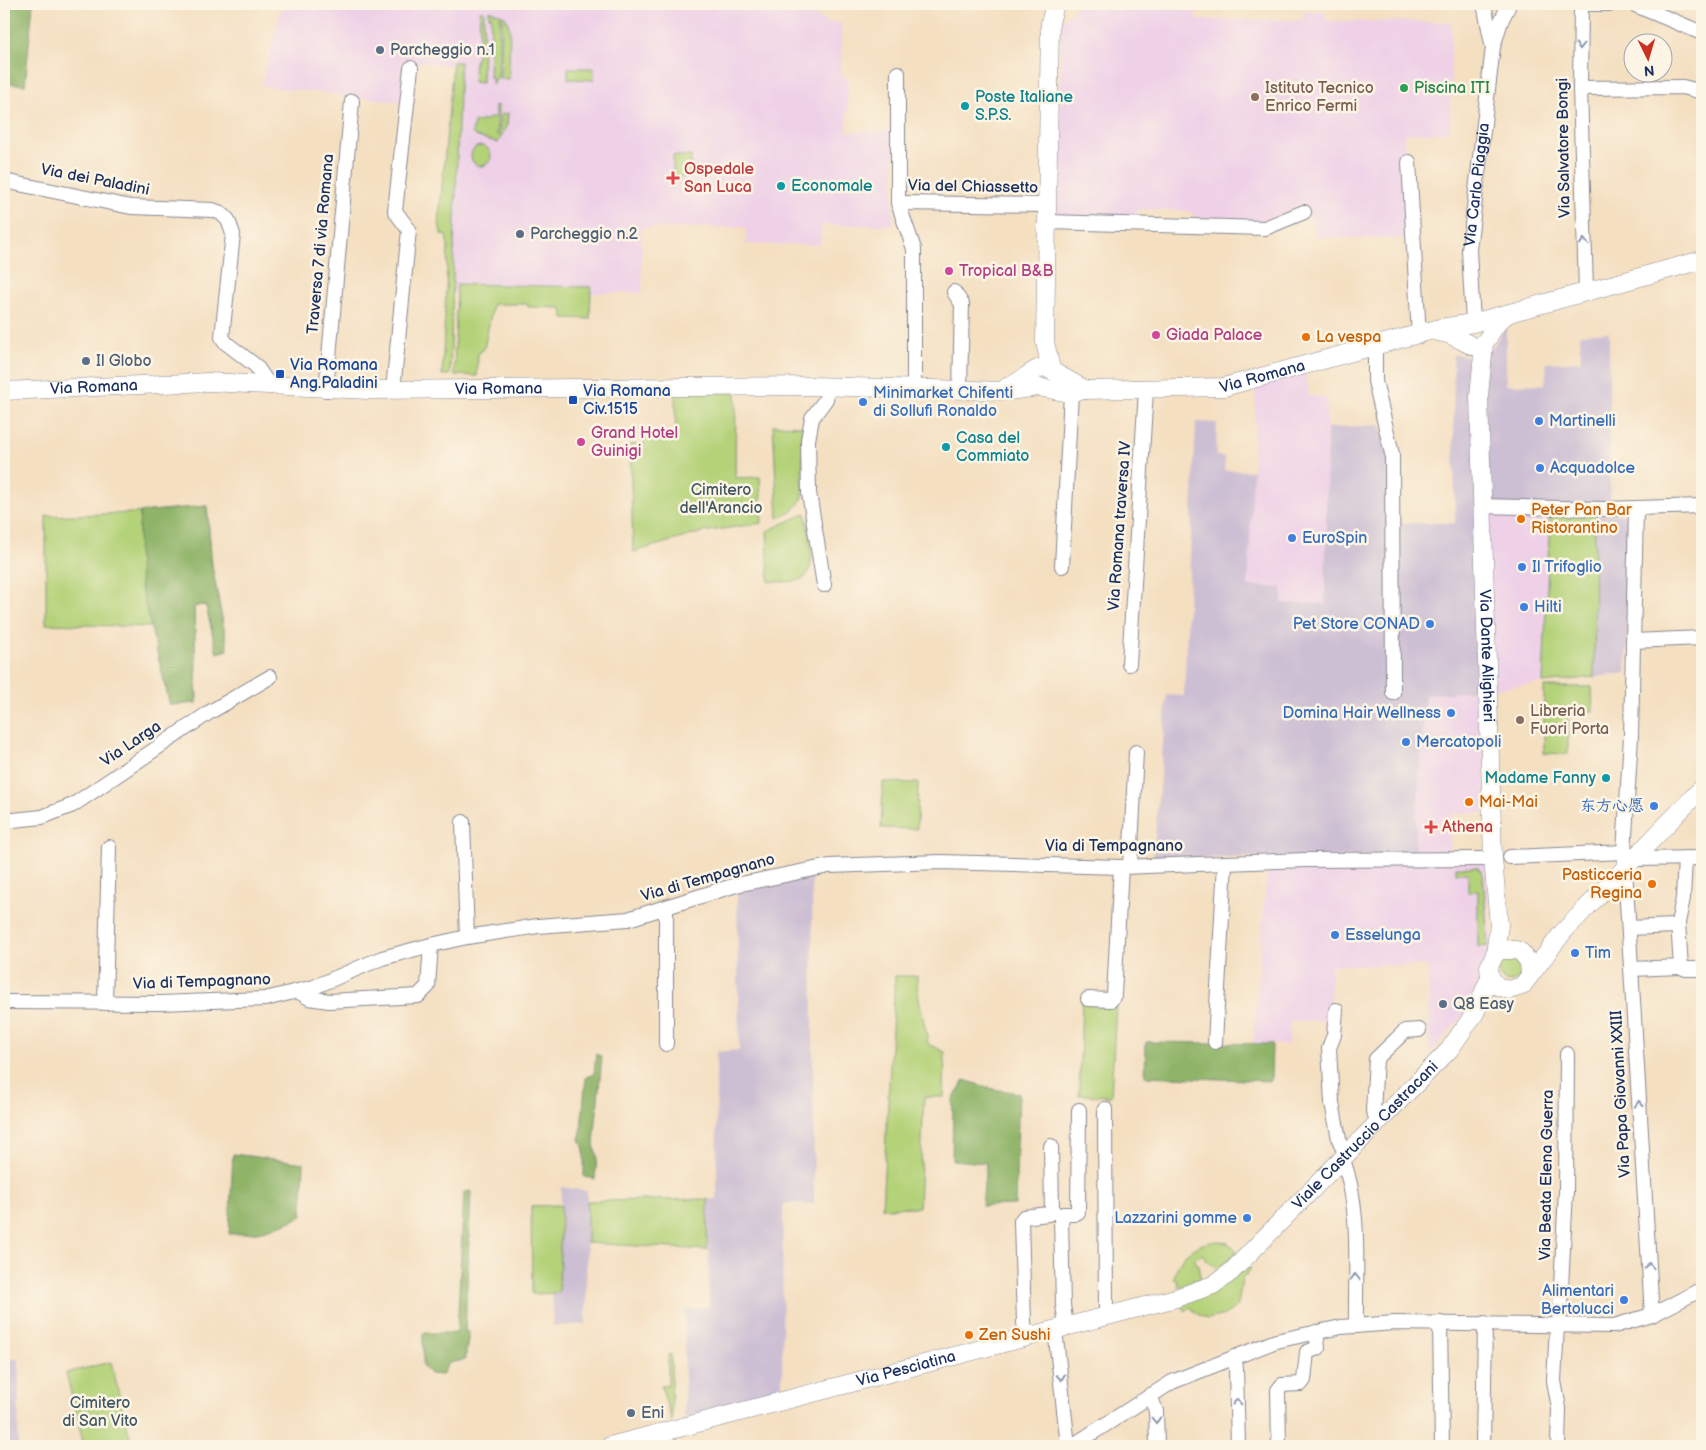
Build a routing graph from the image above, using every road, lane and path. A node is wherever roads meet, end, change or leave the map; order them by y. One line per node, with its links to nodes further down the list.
1 (1045, 4): 8 (main road)
2 (1055, 4): 8 (main road)
3 (1485, 4): 7 (street); 10 (street, Via Carlo Piaggia)
4 (1581, 4): 5 (street); 13 (street, Via Salvatore Bongi, one-way to 13)
5 (1612, 4)
6 (1633, 4): 9 (street)
7 (1510, 5): 10 (street, Via Carlo Piaggia)
8 (1050, 23): 20 (main road)
9 (1702, 33)
10 (1493, 47): 25 (street, Via Carlo Piaggia)
11 (411, 68): 34 (street)
12 (898, 73): 18 (street, Via del Chiassetto)
13 (1580, 88): 14 (street); 22 (street, Via Salvatore Bongi, one-way to 13)
14 (1702, 92)
15 (352, 100): 33 (street, Traversa 7 di via Romana)
16 (1409, 162): 26 (street)
17 (4, 181): 30 (street, Via dei Paladini)
18 (898, 203): 20 (street, Via del Chiassetto); 32 (street, Via del Chiassetto)
19 (1304, 212): 20 (street)
20 (1048, 214): 29 (main road)
21 (1702, 260): 22 (main road, Via Romana)
22 (1586, 291): 24 (main road, Via Romana)
23 (954, 292): 35 (street)
24 (1515, 310): 25 (main road, Via Romana); 27 (main road, Via Romana)
25 (1473, 323): 26 (main road, Via Romana); 27 (main road)
26 (1426, 334): 27 (main road, Via Romana); 28 (main road, Via Romana)
27 (1477, 341): 39 (main road, Via Dante Alighieri)
28 (1374, 348): 36 (main road, Via Romana); 48 (street)
29 (1043, 376): 35 (main road, Via Romana); 38 (main road, Via Romana)
30 (269, 386): 33 (main road, Via Romana); 37 (main road, Via Romana)
31 (828, 386): 32 (main road, Via Romana); 34 (main road, Via Romana); 43 (street)
32 (914, 389): 35 (main road, Via Romana)
33 (326, 390): 34 (main road, Via Romana)
34 (393, 390)
35 (960, 390)
36 (1146, 390): 38 (main road, Via Romana); 46 (street, Via Romana traversa IV)
37 (4, 391)
38 (1078, 391): 42 (street)
39 (1481, 506): 41 (street); 54 (main road, Via Dante Alighieri)
40 (1702, 506): 41 (street)
41 (1636, 509): 45 (street, Via Papa Giovanni XXIII)
42 (1062, 566)
43 (824, 585)
44 (1702, 638): 45 (street)
45 (1633, 641): 57 (street, Via Papa Giovanni XXIII)
46 (1128, 664)
47 (270, 677): 51 (street, Via Larga)
48 (1393, 693)
49 (1136, 752): 59 (street)
50 (1702, 788): 57 (main road)
51 (4, 821)
52 (463, 822): 65 (street)
53 (108, 847): 77 (street)
54 (1502, 858): 57 (street, Via di Tempagnano); 58 (street, Via di Tempagnano); 62 (main road, Via Dante Alighieri)
55 (1685, 858): 56 (street, Via di Tempagnano); 57 (street, Via di Tempagnano); 61 (street)
56 (1702, 858)
57 (1629, 860): 63 (street, Via Papa Giovanni XXIII); 64 (main road)
58 (1225, 863): 59 (street, Via di Tempagnano); 80 (street)
59 (1126, 866): 60 (street, Via di Tempagnano); 75 (street)
60 (666, 908): 65 (street, Via di Tempagnano); 81 (street)
61 (1678, 923): 63 (street); 69 (street)
62 (1500, 925): 67 (main road, Via Dante Alighieri); 68 (main road, Via Dante Alighieri)
63 (1628, 928): 70 (street, Via Papa Giovanni XXIII)
64 (1563, 932): 67 (main road); 72 (main road)
65 (467, 937): 66 (street, Via di Tempagnano)
66 (431, 945): 74 (street, Via di Tempagnano); 74 (street)
67 (1521, 953): 68 (main road); 72 (main road)
68 (1495, 954): 73 (main road, Viale Castruccio Castracani)
69 (1681, 966): 70 (street); 71 (street)
70 (1630, 969): 90 (street, Via Papa Giovanni XXIII, one-way to 70)
71 (1702, 969)
72 (1530, 975): 73 (main road)
73 (1496, 983): 85 (main road, Viale Castruccio Castracani)
74 (299, 992): 77 (street, Via di Tempagnano)
75 (1088, 999)
76 (4, 1002): 77 (street, Via di Tempagnano)
77 (105, 1003)
78 (1336, 1010): 87 (street)
79 (1419, 1030): 85 (street)
80 (1215, 1042)
81 (666, 1044)
82 (1567, 1054): 95 (street, Via Beata Elena Guerra)
83 (1105, 1109): 91 (street)
84 (1079, 1110): 96 (street)
85 (1378, 1121): 87 (main road, Viale Castruccio Castracani)
86 (1051, 1146): 98 (street)
87 (1344, 1155): 88 (main road, Viale Castruccio Castracani); 94 (street, one-way to 87)
88 (1250, 1253): 91 (main road, Via Pesciatina)
89 (1702, 1289): 90 (street)
90 (1652, 1315): 95 (street)
91 (1106, 1316): 96 (main road, Via Pesciatina)
92 (1440, 1323): 93 (street); 94 (street); 106 (street)
93 (1485, 1323): 95 (street); 107 (street)
94 (1356, 1326): 97 (street)
95 (1558, 1326): 108 (street, Via Beata Elena Guerra)
96 (1060, 1327): 98 (main road, Via Pesciatina); 102 (street, one-way to 102)
97 (1316, 1332): 99 (street); 105 (street)
98 (1027, 1337): 101 (main road, Via Pesciatina)
99 (1234, 1357): 100 (street); 104 (street, one-way to 99)
100 (1150, 1395): 102 (street); 103 (street, one-way to 103)
101 (610, 1446)
102 (1070, 1446)
103 (1157, 1446)
104 (1238, 1446)
105 (1279, 1446)
106 (1442, 1446)
107 (1483, 1446)
108 (1558, 1446)

